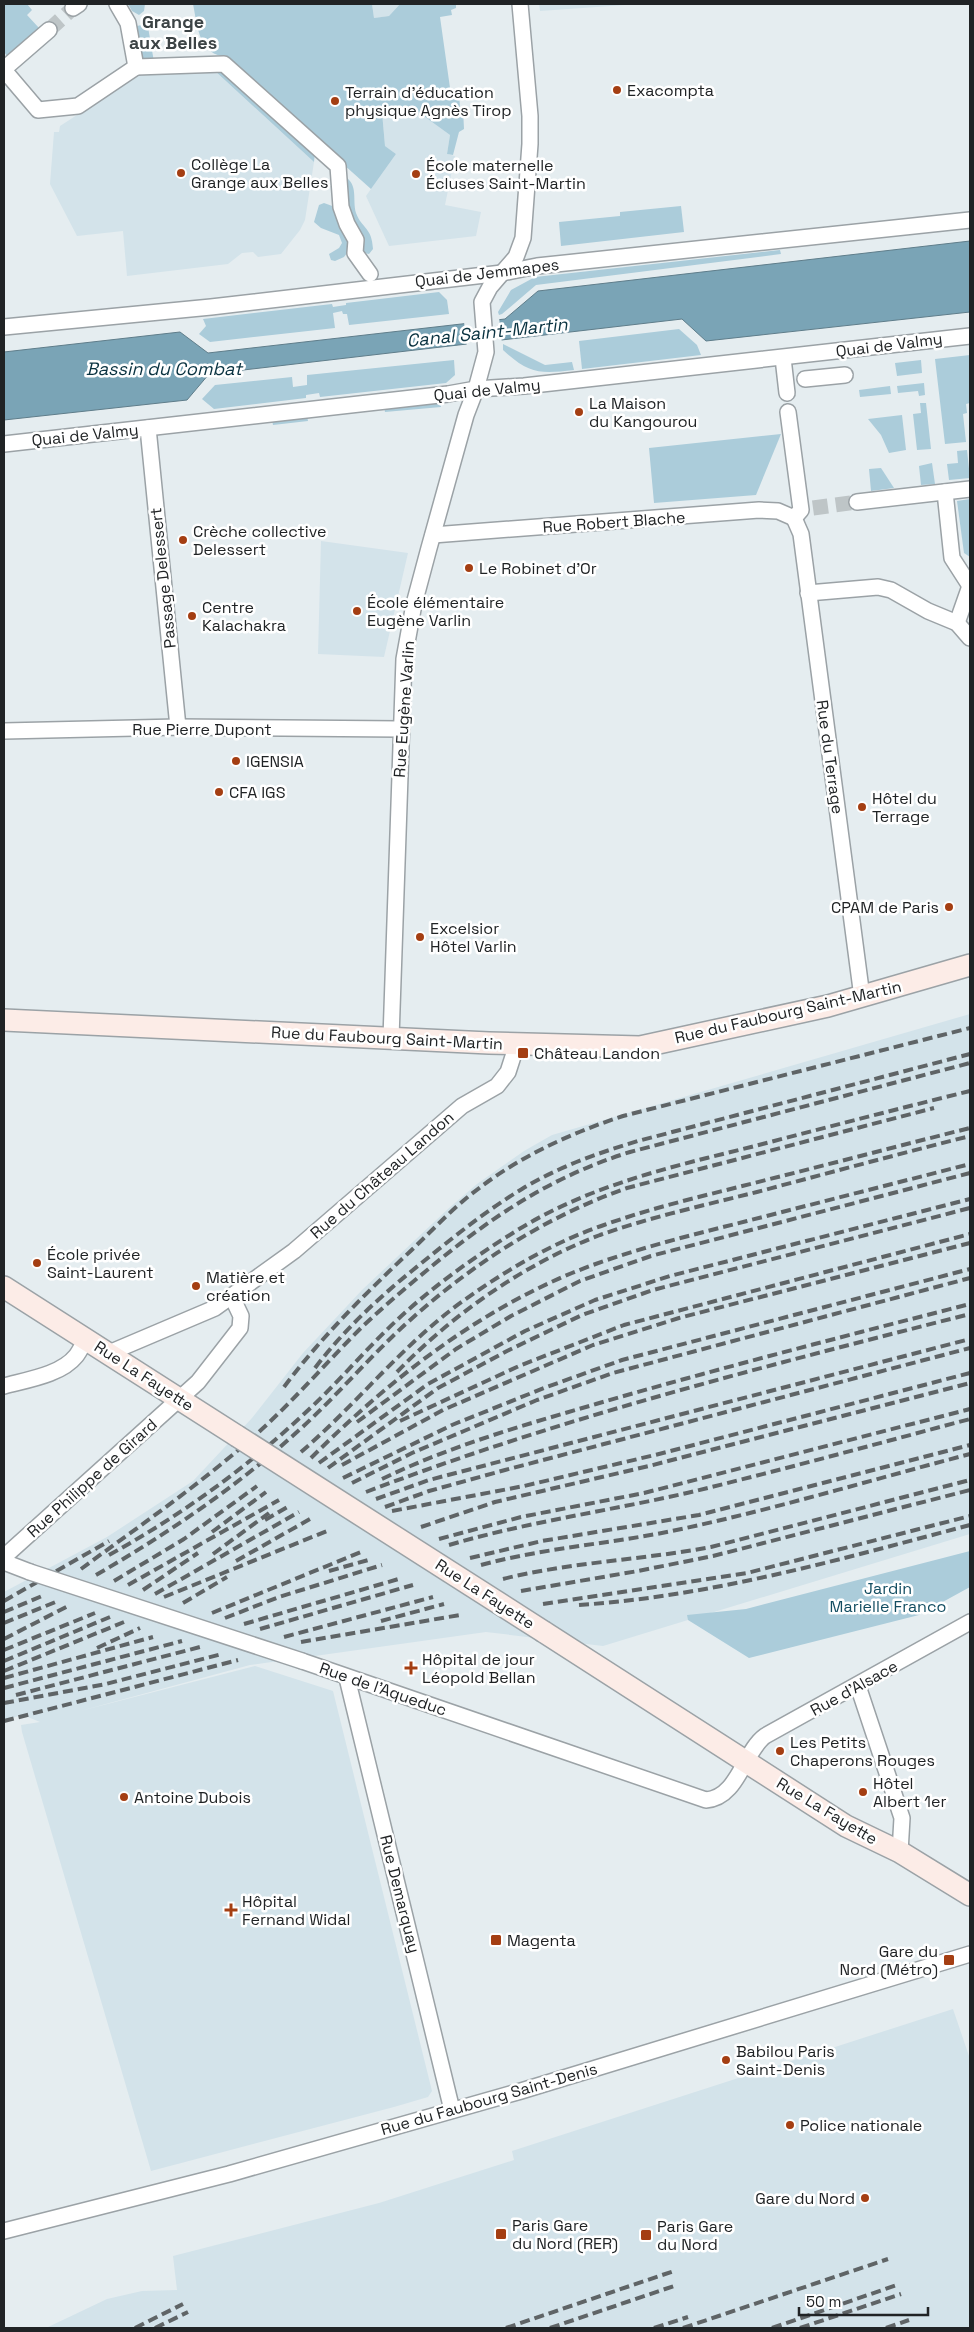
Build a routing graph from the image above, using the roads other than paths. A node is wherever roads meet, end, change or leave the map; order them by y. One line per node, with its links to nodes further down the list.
1 (117, 4): 4 (street)
2 (520, 4): 7 (street)
3 (49, 30): 5 (street)
4 (136, 67): 5 (street); 8 (street)
5 (4, 69)
6 (970, 220): 7 (street, Quai de Jemmapes)
7 (502, 273): 9 (street, Quai de Jemmapes); 13 (street, Rue Eugène Varlin)
8 (370, 274)
9 (4, 327)
10 (970, 336): 11 (street, Quai de Valmy)
11 (783, 358): 12 (street, Quai de Valmy); 13 (street, Quai de Valmy)
12 (845, 375)
13 (476, 389): 15 (street, Quai de Valmy); 20 (street, Rue Eugène Varlin)
14 (788, 412): 19 (street, Rue du Terrage)
15 (148, 428): 16 (street, Quai de Valmy); 25 (street, Passage Delessert)
16 (4, 444)
17 (957, 491): 18 (street); 21 (street)
18 (858, 502)
19 (803, 512): 20 (street, Rue Robert Blache); 22 (street, Rue du Terrage)
20 (433, 535): 26 (street, Rue Eugène Varlin)
21 (970, 586): 23 (street)
22 (808, 593): 23 (street); 29 (street, Rue du Terrage)
23 (957, 623): 24 (street)
24 (970, 638)
25 (178, 727): 26 (street, Rue Pierre Dupont); 27 (street, Rue Pierre Dupont)
26 (400, 729): 31 (street, Rue Eugène Varlin)
27 (4, 731)
28 (970, 965): 29 (main road, Rue du Faubourg Saint-Martin)
29 (862, 997): 32 (main road, Rue du Faubourg Saint-Martin)
30 (4, 1020): 31 (main road, Rue du Faubourg Saint-Martin)
31 (391, 1038): 32 (main road, Rue du Faubourg Saint-Martin)
32 (517, 1044): 34 (street, Rue du Château Landon)
33 (4, 1287): 35 (main road, Rue La Fayette)
34 (232, 1297): 36 (street, Rue du Château Landon); 38 (street)
35 (86, 1339): 36 (main road, Rue La Fayette); 37 (street)
36 (109, 1353): 38 (main road, Rue La Fayette)
37 (4, 1386)
38 (180, 1399): 39 (street, Rue Philippe de Girard); 44 (main road, Rue La Fayette, bridge)
39 (4, 1558)
40 (4, 1562): 42 (street, Rue de l'Aqueduc, bridge)
41 (970, 1622): 43 (street, Rue d'Alsace)
42 (347, 1678): 44 (street, Rue de l'Aqueduc); 48 (street, Rue Demarquay)
43 (858, 1686): 44 (street, Rue d'Alsace); 45 (street)
44 (748, 1762): 45 (main road, Rue La Fayette)
45 (900, 1852): 46 (main road, Rue La Fayette)
46 (970, 1895)
47 (970, 1954): 48 (street, Rue du Faubourg Saint-Denis)
48 (452, 2110): 49 (street, Rue du Faubourg Saint-Denis)
49 (4, 2231)

